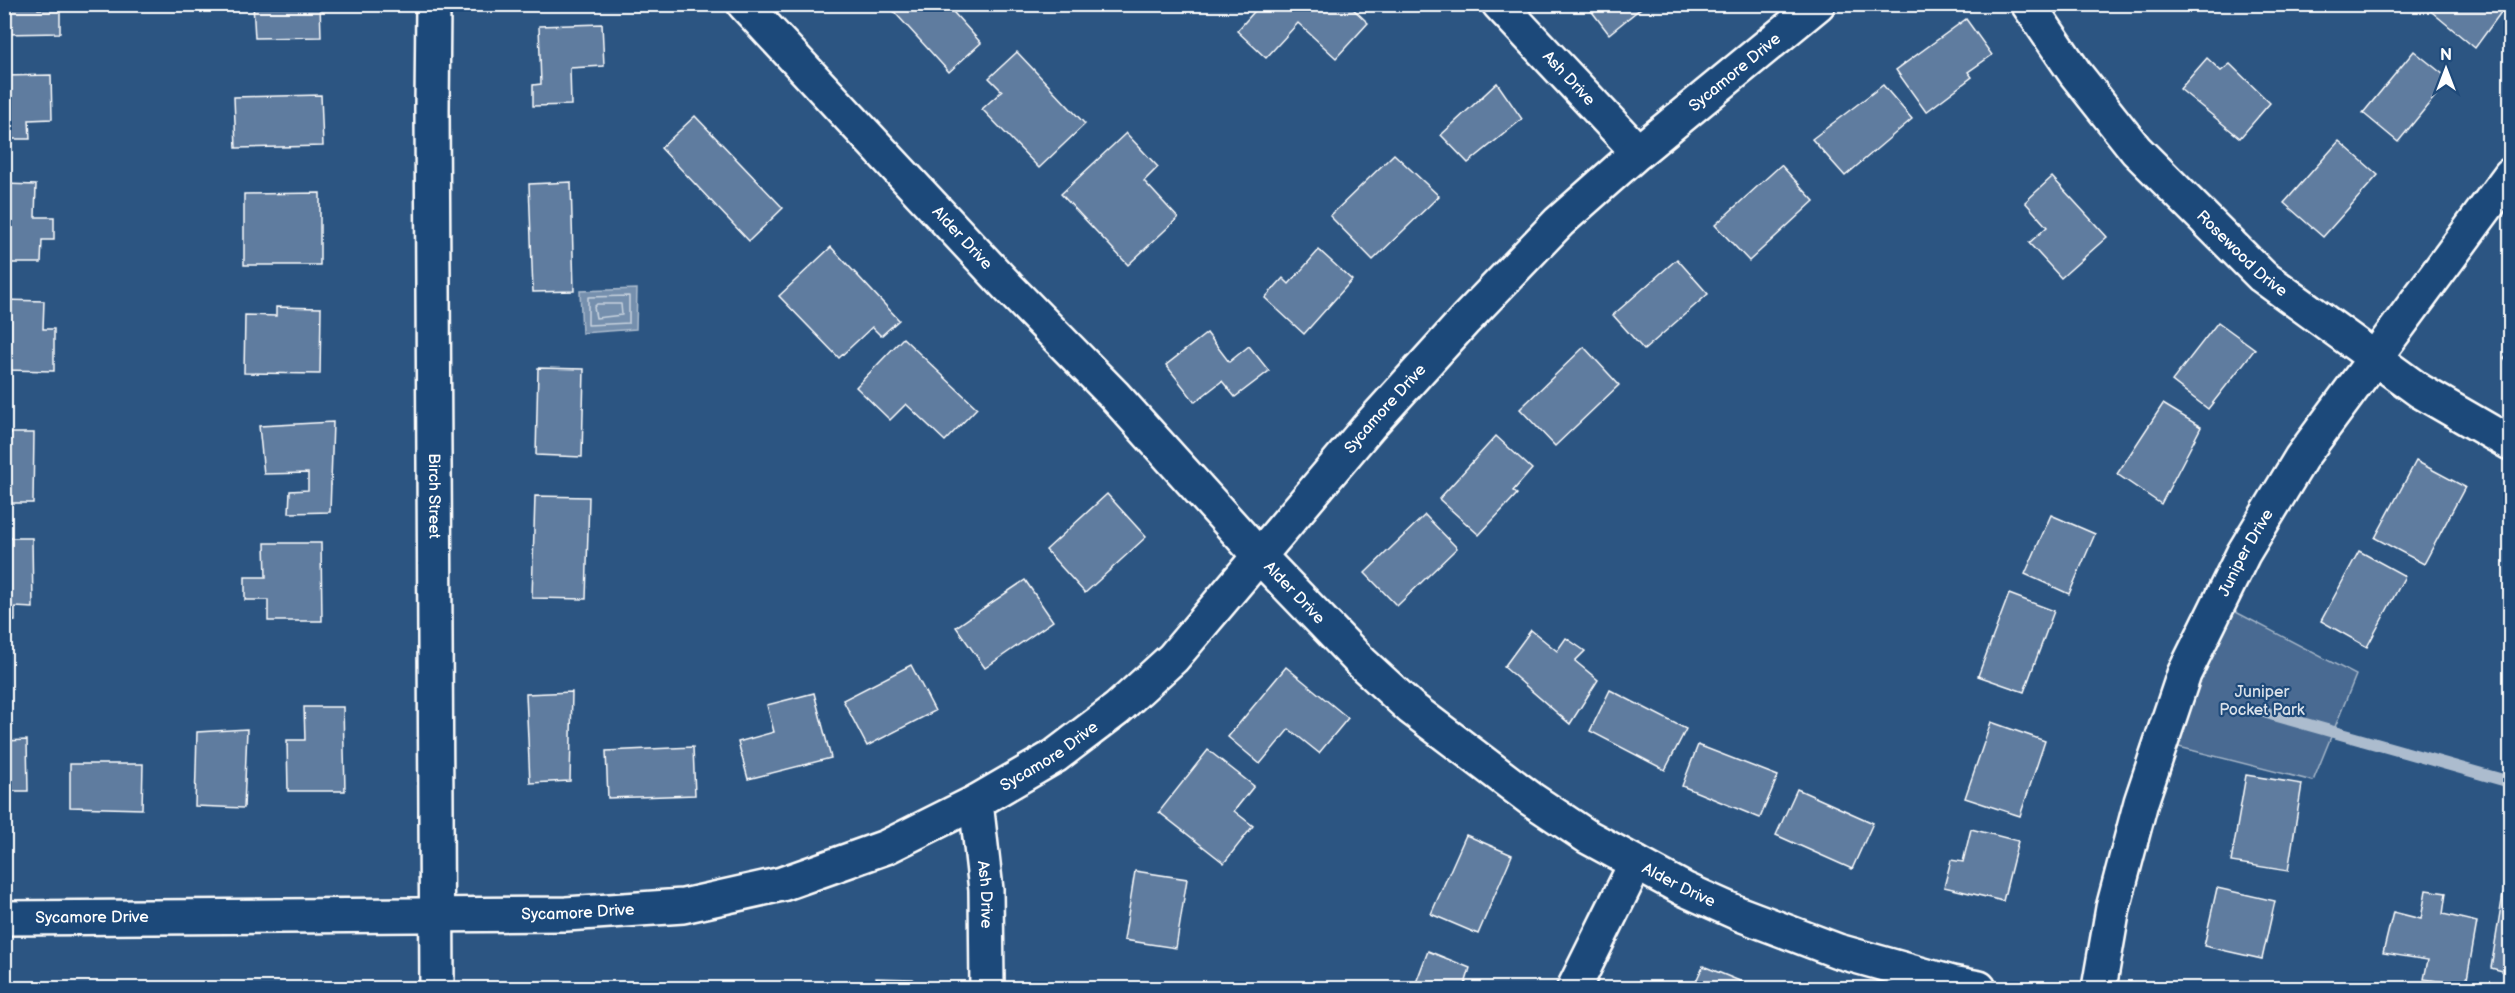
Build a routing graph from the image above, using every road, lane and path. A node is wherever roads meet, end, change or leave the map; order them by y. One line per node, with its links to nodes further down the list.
1 (433, 4): 13 (street, Birch Street)
2 (744, 4): 10 (street, Alder Drive)
3 (1499, 4): 6 (street, Ash Drive)
4 (1818, 4): 6 (street, Sycamore Drive)
5 (2028, 4): 8 (street, Rosewood Drive)
6 (1638, 152): 10 (street, Sycamore Drive)
7 (2511, 175): 8 (street, Juniper Drive)
8 (2374, 358): 9 (street, Rosewood Drive); 19 (street, Juniper Drive)
9 (2511, 443)
10 (1260, 557): 11 (street, Sycamore Drive); 12 (street, Alder Drive)
11 (976, 802): 13 (street, Sycamore Drive); 16 (street, Ash Drive)
12 (1636, 863): 17 (street); 18 (street, Alder Drive)
13 (436, 915): 14 (street, Sycamore Drive); 15 (street, Birch Street)
14 (4, 918)
15 (437, 988)
16 (987, 988)
17 (1574, 988)
18 (1979, 988)
19 (2098, 988)

